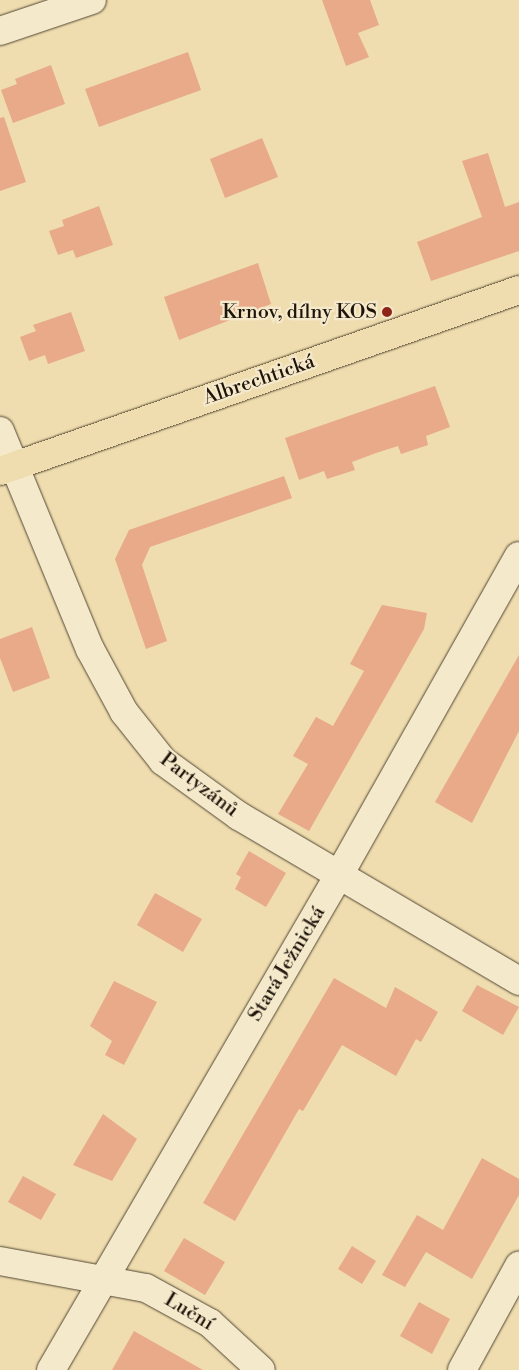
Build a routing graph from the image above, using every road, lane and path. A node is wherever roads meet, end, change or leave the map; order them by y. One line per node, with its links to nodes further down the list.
1 (92, 0): 2 (street)
2 (0, 31)
3 (519, 290): 5 (main road, Albrechtická)
4 (0, 431): 5 (street, Partyzánů)
5 (7, 469): 7 (street, Partyzánů)
6 (519, 556): 7 (street, Stará Ježnická)
7 (339, 875): 8 (street, Partyzánů); 11 (street, Stará Ježnická)
8 (519, 981)
9 (0, 1261): 11 (street, Luční)
10 (519, 1266): 14 (street)
11 (103, 1280): 12 (street, Stará Ježnická); 13 (street, Luční)
12 (51, 1370)
13 (261, 1370)
14 (462, 1370)

